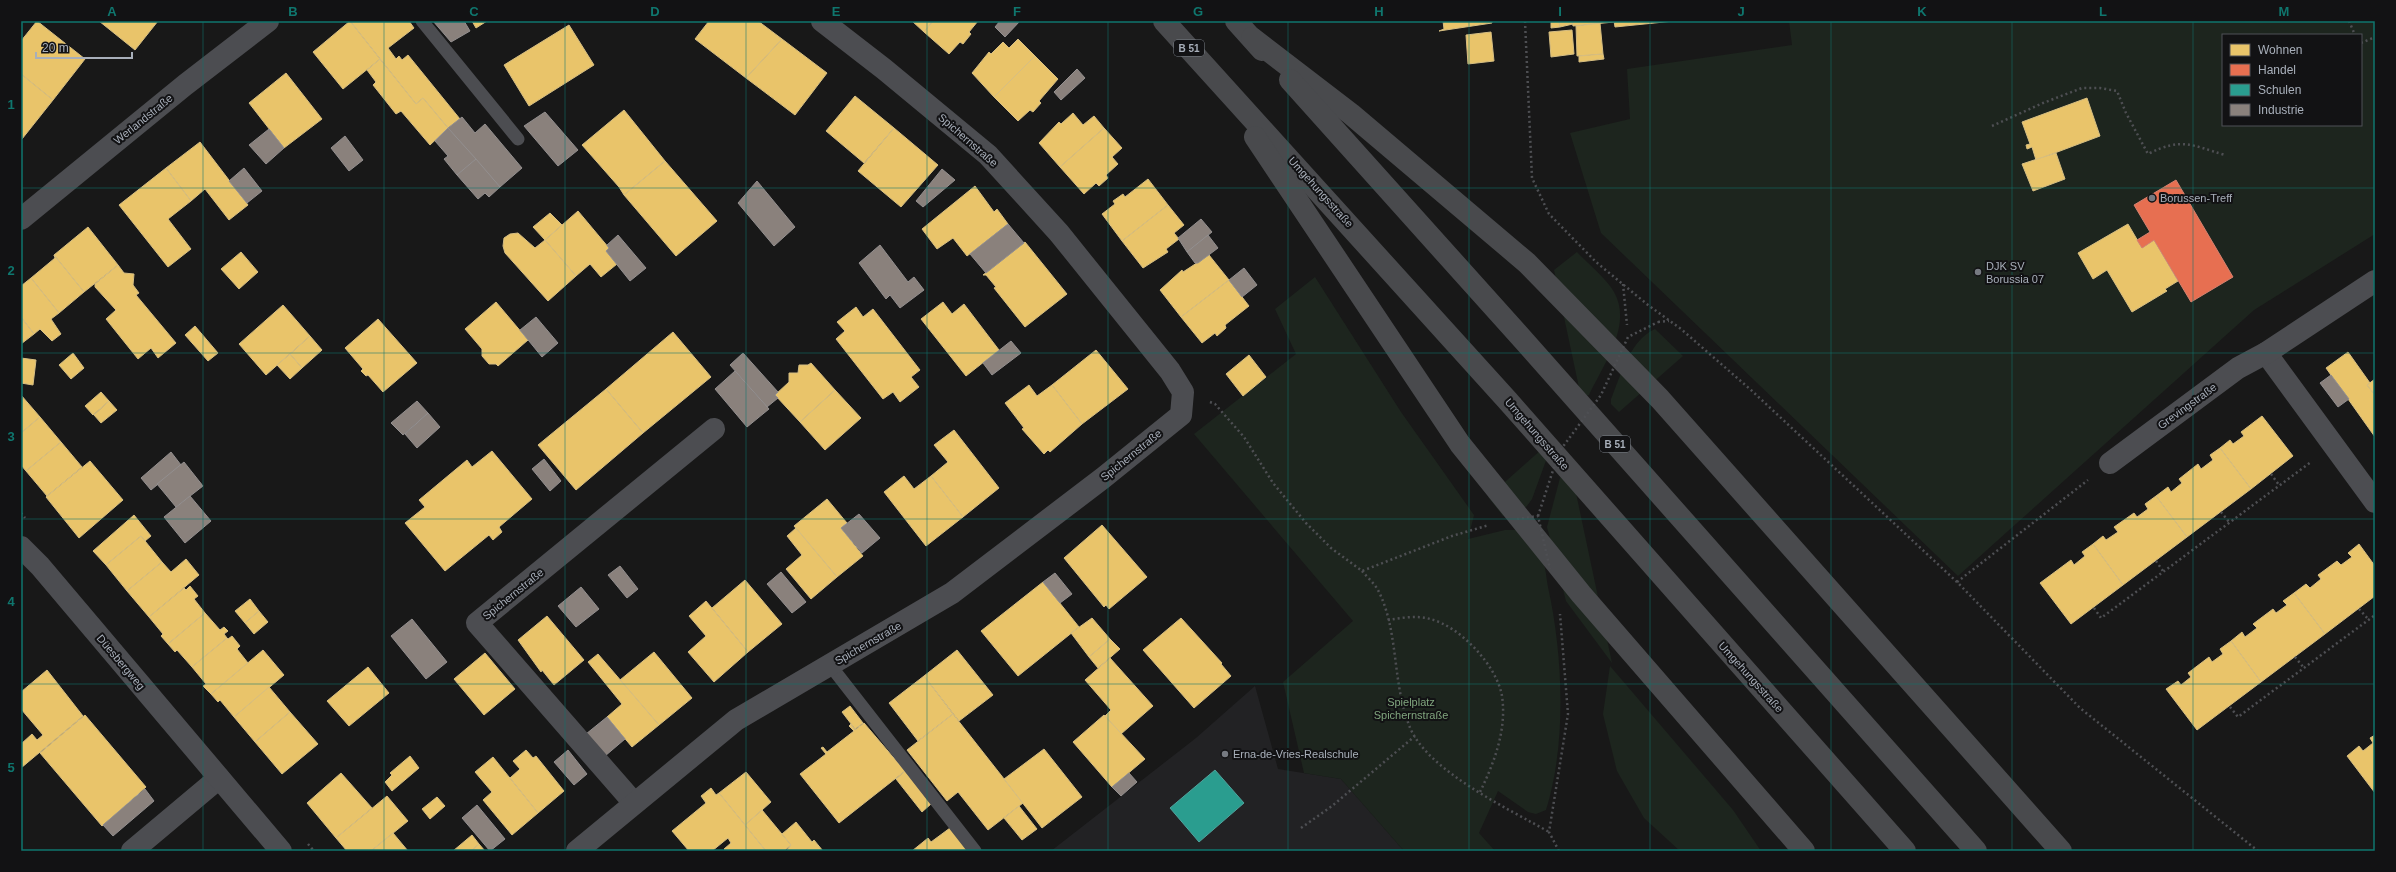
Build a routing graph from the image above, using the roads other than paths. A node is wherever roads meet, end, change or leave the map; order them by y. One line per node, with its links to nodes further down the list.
1 (268, 21): 9 (street, Werlandstraße)
2 (422, 21): 8 (lane)
3 (822, 21): 16 (street, Spichernstraße)
4 (1164, 21): 7 (highway, Umgehungsstraße / B 51)
5 (1236, 21): 6 (highway, B 51)
6 (1252, 38): 25 (highway, B 51); 26 (highway)
7 (1215, 76): 23 (highway); 24 (highway, Umgehungsstraße / B 51)
8 (518, 139)
9 (21, 219)
10 (2375, 281): 11 (street, Grevingstraße)
11 (2266, 353): 13 (street, Grevingstraße); 14 (street)
12 (714, 429): 18 (street, Spichernstraße)
13 (2110, 463)
14 (2375, 502)
15 (21, 547): 17 (street, Düesbergweg)
16 (830, 665): 18 (street, Spichernstraße); 22 (lane)
17 (219, 778): 19 (street); 20 (street, Düesbergweg)
18 (634, 803): 21 (street, Spichernstraße)
19 (132, 851)
20 (281, 851)
21 (576, 851)
22 (975, 851)
23 (1804, 851)
24 (1905, 851)
25 (1976, 851)
26 (2061, 851)

